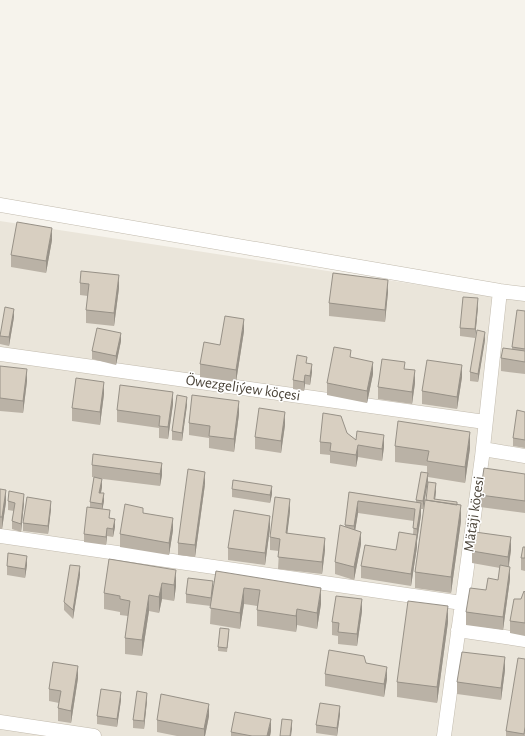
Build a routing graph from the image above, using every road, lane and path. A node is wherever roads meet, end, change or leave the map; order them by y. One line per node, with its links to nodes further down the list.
1 (0, 205): 2 (street)
2 (500, 291): 3 (street); 5 (street, Mätäji köçesi)
3 (525, 294)
4 (0, 354): 5 (street, Öwezgeliýew köçesi)
5 (486, 422): 6 (street, Mätäji köçesi)
6 (482, 449): 7 (street); 9 (street, Mätäji köçesi)
7 (525, 456)
8 (0, 536): 9 (street)
9 (462, 603): 10 (street, Mätäji köçesi)
10 (458, 630): 11 (street); 14 (street, Mätäji köçesi)
11 (525, 640)
12 (0, 722): 13 (street)
13 (94, 736)
14 (444, 736)

